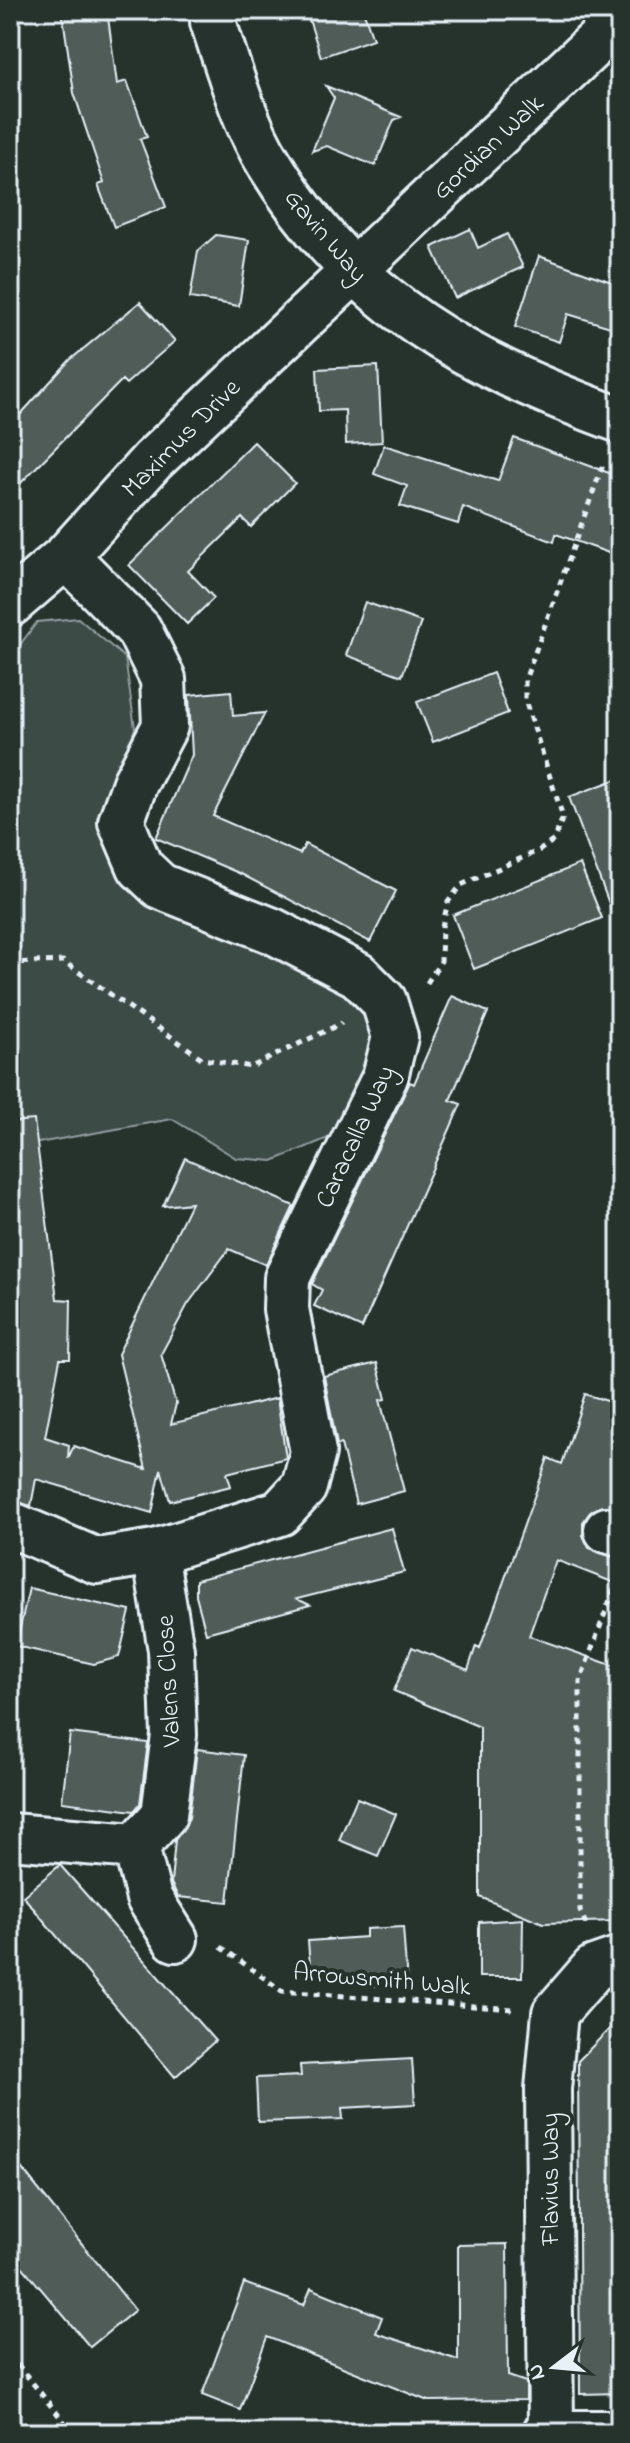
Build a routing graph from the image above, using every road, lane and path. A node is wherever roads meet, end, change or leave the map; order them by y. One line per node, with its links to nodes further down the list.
1 (213, 10): 3 (street, Gavin Way)
2 (620, 20): 3 (street, Gordian Walk)
3 (353, 272): 4 (street, Gavin Way); 5 (street, Maximus Drive)
4 (620, 420): 8 (path)
5 (66, 556): 6 (street, Maximus Drive); 8 (street)
6 (10, 604)
7 (10, 963): 8 (path)
8 (384, 1001): 10 (street, Caracalla Way)
9 (10, 1524): 10 (street, Caracalla Way)
10 (155, 1552): 13 (street, Valens Close)
11 (620, 1574): 15 (path)
12 (10, 1836): 13 (street)
13 (136, 1846): 14 (street)
14 (175, 1939): 16 (path, Arrowsmith Walk)
15 (612, 1962): 16 (street)
16 (555, 2013): 18 (street, Flavius Way)
17 (10, 2355): 19 (path)
18 (551, 2432): 20 (street); 21 (street)
19 (73, 2433)
20 (545, 2433)
21 (620, 2433)

